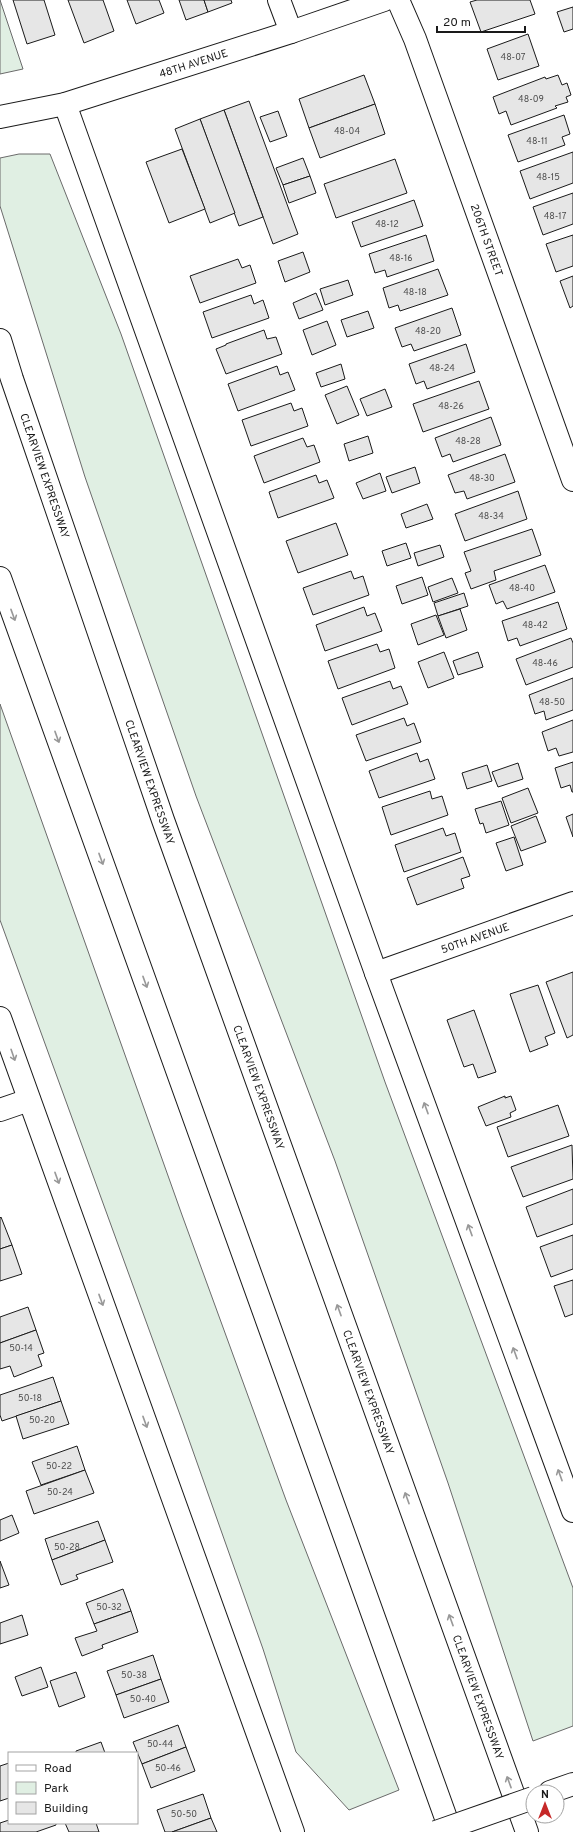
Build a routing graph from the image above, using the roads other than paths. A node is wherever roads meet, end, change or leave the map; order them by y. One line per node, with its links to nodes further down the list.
1 (279, 0): 4 (main road)
2 (384, 0): 4 (main road, 48TH AVENUE)
3 (398, 0): 8 (main road, 206TH STREET)
4 (291, 32): 5 (main road, 48TH AVENUE)
5 (65, 104): 6 (main road, 48TH AVENUE); 11 (main road)
6 (4, 116)
7 (0, 340): 20 (main road, CLEARVIEW EXPRESSWAY, one-way to 7)
8 (573, 480)
9 (0, 578): 19 (main road, one-way to 19)
10 (573, 903): 11 (main road, 50TH AVENUE)
11 (376, 973): 15 (main road, one-way to 11)
12 (0, 1018): 13 (main road, one-way to 13)
13 (29, 1100): 14 (main road); 17 (main road, one-way to 17)
14 (0, 1110)
15 (573, 1511)
16 (525, 1801): 18 (main road, bridge)
17 (293, 1832)
18 (436, 1832)
19 (451, 1832)
20 (527, 1832)

